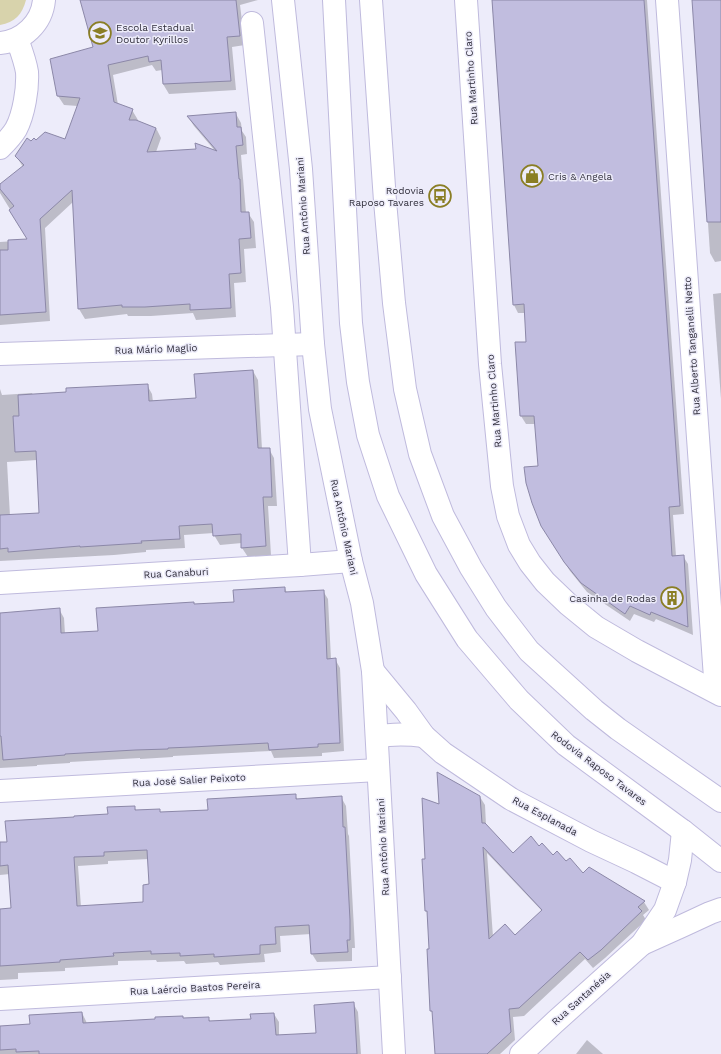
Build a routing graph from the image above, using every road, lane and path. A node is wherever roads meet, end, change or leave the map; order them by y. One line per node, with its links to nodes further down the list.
1 (44, 0): 8 (main road)
2 (283, 0): 11 (main road, Rua Antônio Mariani)
3 (334, 0): 23 (main road, Rodovia Raposo Tavares)
4 (371, 0): 22 (main road)
5 (466, 0): 17 (main road, Rua Martinho Claro)
6 (667, 0): 17 (main road, Rua Alberto Tanganelli Netto)
7 (252, 23): 10 (main road)
8 (9, 41): 9 (main road)
9 (0, 148)
10 (284, 344): 11 (main road, Rua Mário Maglio); 12 (main road, Rua Mário Maglio); 14 (main road)
11 (313, 344): 13 (main road, Rua Antônio Mariani)
12 (0, 354)
13 (351, 561): 14 (main road, Rua Canaburi); 16 (main road, Rua Antônio Mariani)
14 (300, 565): 15 (main road, Rua Canaburi)
15 (0, 583)
16 (373, 671): 18 (main road, Rua Esplanada); 19 (main road, Rua Antônio Mariani)
17 (718, 693)
18 (424, 736): 19 (main road); 25 (main road, Rua Esplanada)
19 (377, 737): 20 (main road, Rua Antônio Mariani)
20 (378, 770): 21 (main road, Rua José Salier Peixoto); 28 (main road, Rua Antônio Mariani)
21 (0, 791)
22 (721, 801)
23 (683, 831): 24 (main road, Rodovia Raposo Tavares); 25 (main road, Rua Santanésia)
24 (721, 861)
25 (675, 882): 27 (main road, Rua Santanésia)
26 (721, 909): 27 (main road, Rua Santanésia)
27 (642, 944): 31 (main road, Rua Santanésia)
28 (390, 977): 29 (main road, Rua Laércio Bastos Pereira); 30 (main road, Rua Antônio Mariani)
29 (0, 999)
30 (394, 1054)
31 (521, 1054)

